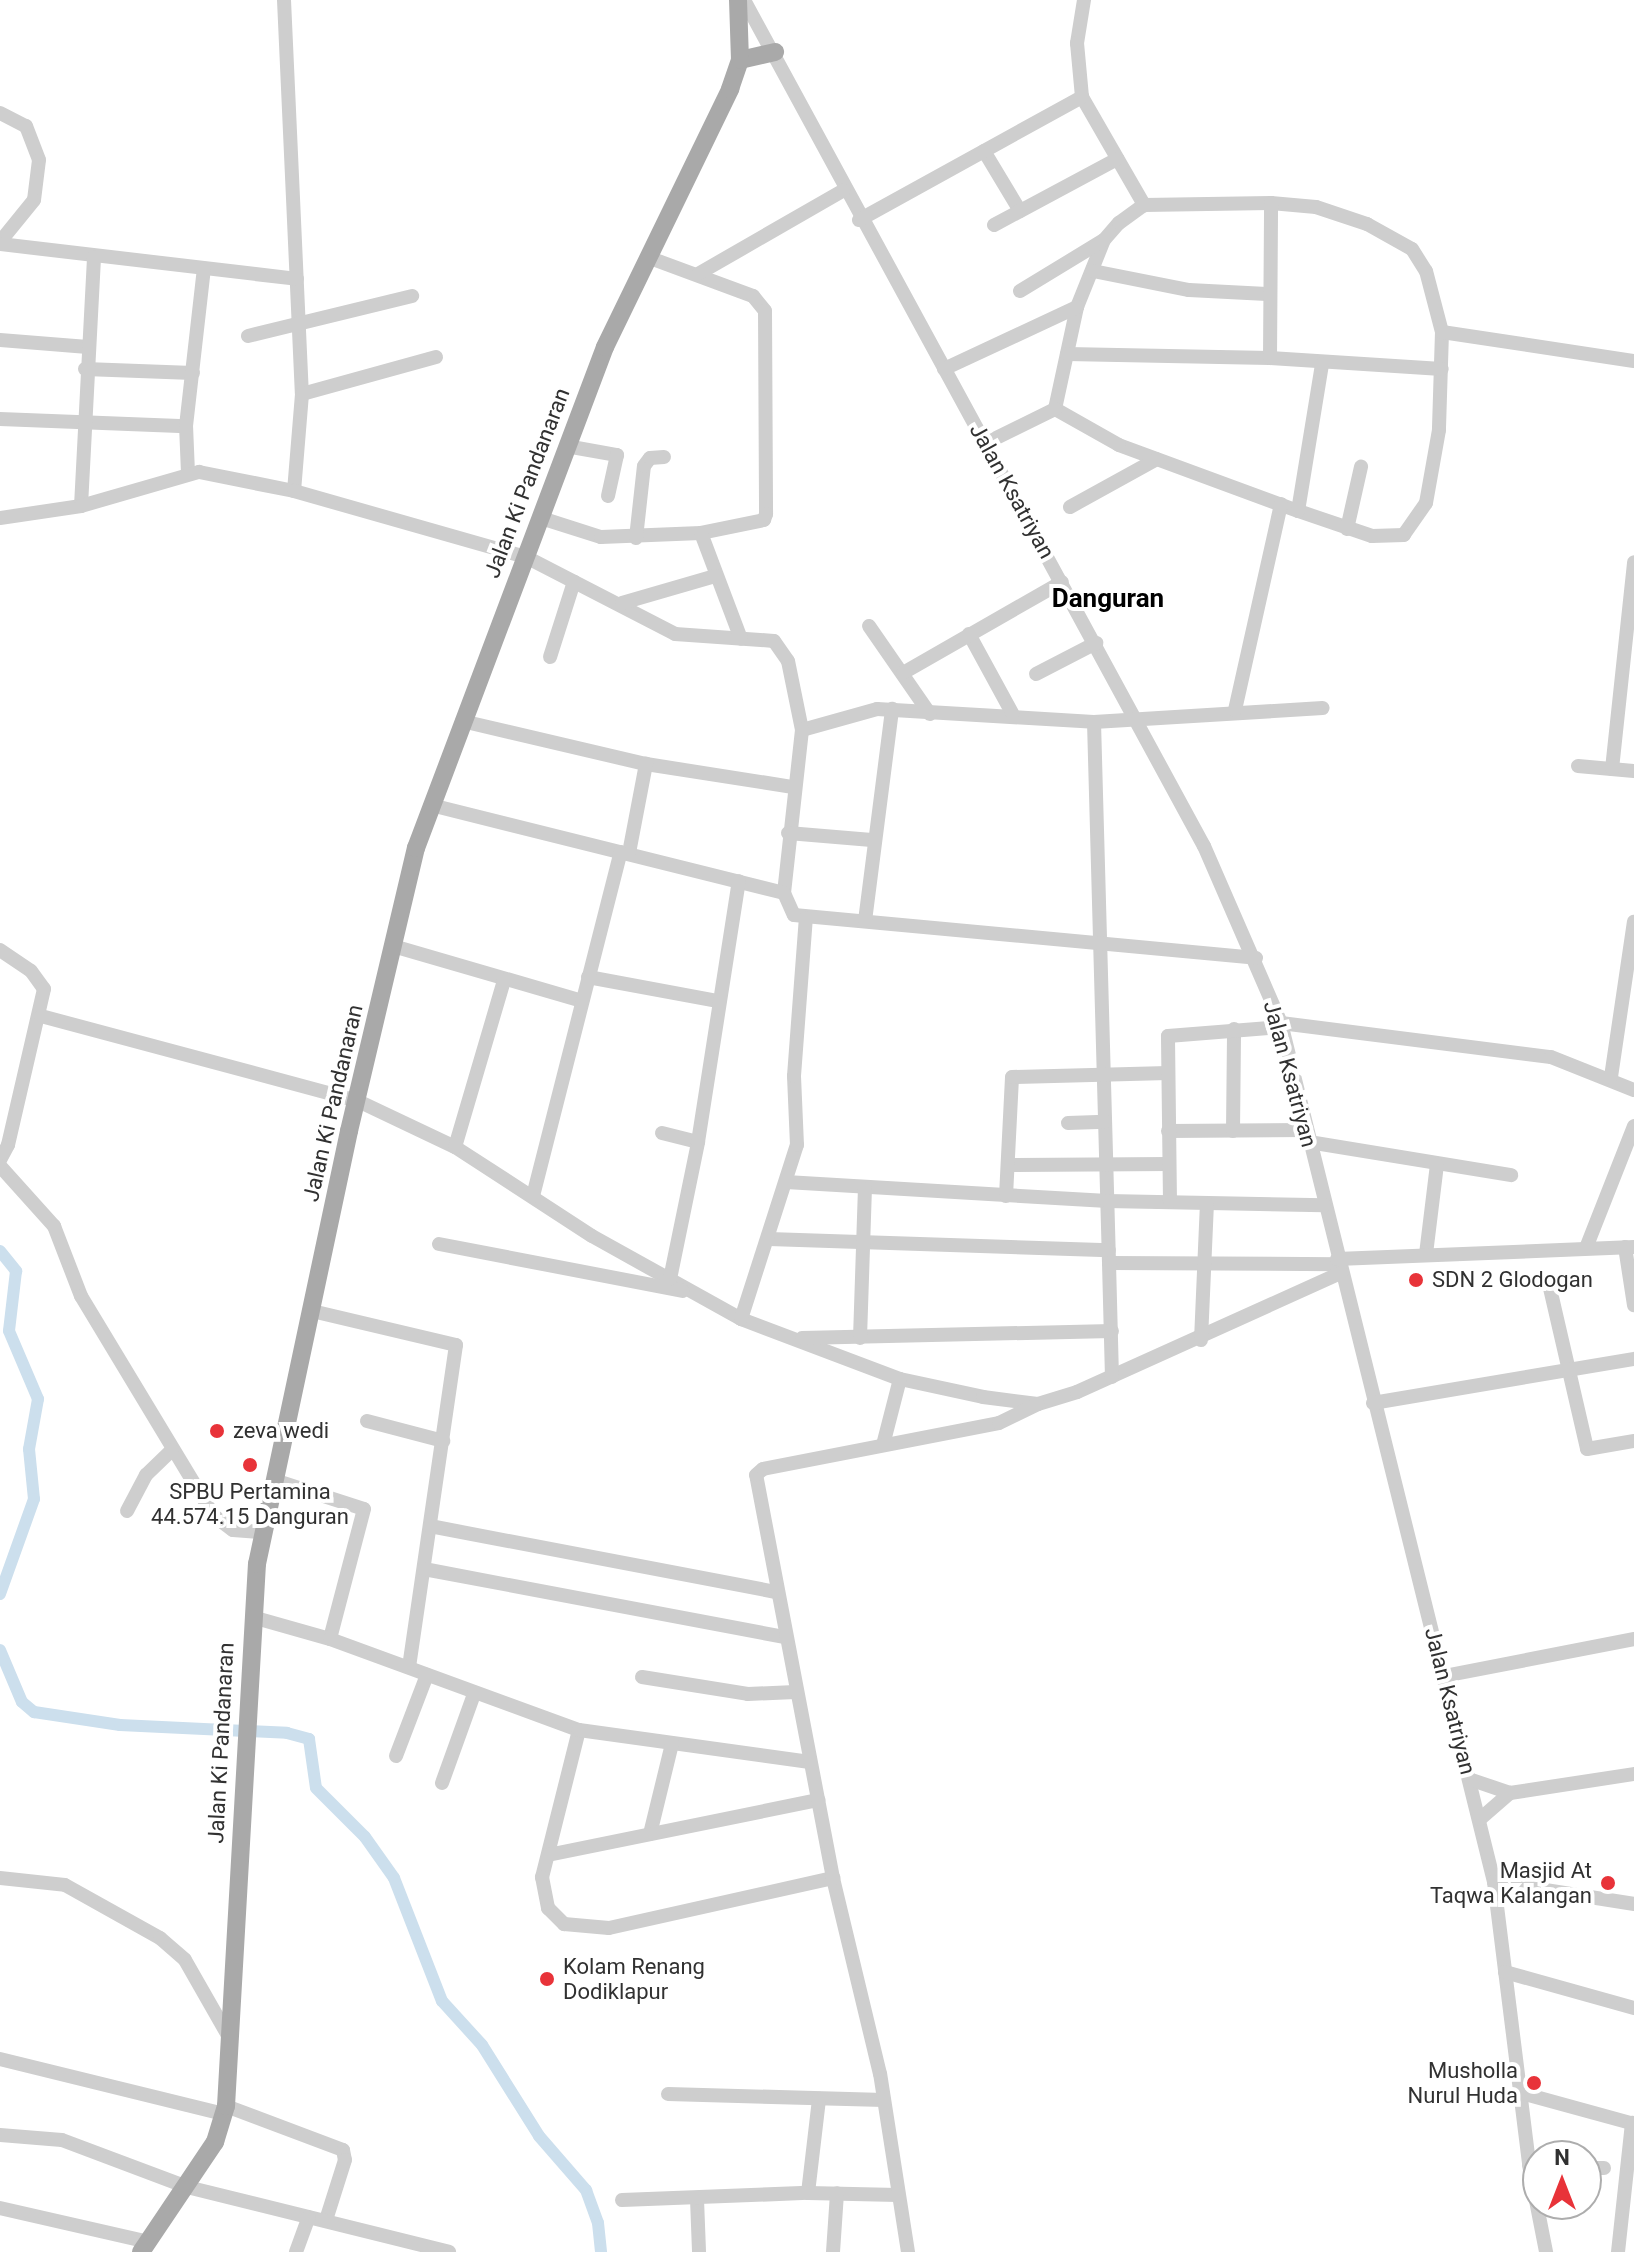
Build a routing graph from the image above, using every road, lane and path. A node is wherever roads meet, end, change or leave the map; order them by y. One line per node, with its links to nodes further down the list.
1 (284, 0): 23 (street)
2 (741, 0): 4 (street, Jalan Ksatriyan); 5 (main road, Jalan Ki Pandanaran)
3 (1084, 0): 6 (street)
4 (775, 52): 5 (main road); 10 (street, Jalan Ksatriyan)
5 (740, 60): 19 (main road, Jalan Ki Pandanaran)
6 (1082, 97): 8 (street); 9 (street)
7 (0, 113): 17 (street)
8 (984, 151): 13 (street); 14 (street)
9 (1117, 159): 12 (street); 13 (street)
10 (844, 190): 14 (street, Jalan Ksatriyan); 22 (street)
11 (1271, 203): 12 (street); 25 (street); 29 (street)
12 (1144, 205): 16 (street)
13 (1020, 211): 15 (street)
14 (859, 220): 39 (street, Jalan Ksatriyan)
15 (994, 225)
16 (1104, 240): 21 (street); 24 (street)
17 (0, 243): 18 (street)
18 (94, 257): 20 (street); 32 (street)
19 (650, 258): 22 (street); 48 (main road, Jalan Ki Pandanaran)
20 (204, 269): 23 (street); 41 (street)
21 (1093, 271): 25 (street); 27 (street)
22 (698, 274): 62 (street)
23 (297, 279): 28 (street)
24 (1020, 291)
25 (1267, 294): 35 (street)
26 (412, 296): 28 (street)
27 (1077, 307): 33 (street); 39 (street)
28 (299, 327): 30 (street); 42 (street)
29 (1442, 332): 36 (street); 40 (street)
30 (248, 336)
31 (0, 340): 32 (street)
32 (88, 347): 38 (street)
33 (1067, 354): 35 (street); 43 (street)
34 (436, 357): 42 (street)
35 (1270, 358): 37 (street)
36 (1634, 361)
37 (1322, 364): 40 (street); 58 (street)
38 (85, 369): 41 (street); 45 (street)
39 (944, 369): 47 (street, Jalan Ksatriyan)
40 (1442, 369): 61 (street)
41 (193, 373): 46 (street)
42 (302, 394): 53 (street)
43 (1055, 409): 47 (street); 50 (street)
44 (0, 419): 45 (street)
45 (82, 424): 46 (street); 56 (street)
46 (186, 426): 52 (street)
47 (986, 443): 68 (street, Jalan Ksatriyan)
48 (566, 446): 54 (street); 60 (main road, Jalan Ki Pandanaran)
49 (664, 457): 63 (street)
50 (1157, 459): 55 (street); 57 (street)
51 (1361, 467): 61 (street)
52 (188, 473): 53 (street); 56 (street)
53 (294, 491): 64 (street)
54 (608, 496)
55 (1281, 504): 58 (street); 80 (street)
56 (81, 506): 59 (street)
57 (1070, 507)
58 (1298, 511): 61 (street)
59 (0, 518)
60 (541, 518): 63 (street); 64 (main road, Jalan Ki Pandanaran)
61 (1347, 529)
62 (701, 533): 63 (street); 66 (street)
63 (636, 538)
64 (526, 557): 67 (street); 84 (main road, Jalan Ki Pandanaran)
65 (1634, 562): 70 (street)
66 (715, 576): 69 (street); 73 (street)
67 (574, 582): 69 (street); 75 (street)
68 (1062, 582): 72 (street); 74 (street, Jalan Ksatriyan)
69 (622, 603): 73 (street)
70 (1631, 604): 89 (street)
71 (869, 626): 76 (street)
72 (969, 634): 76 (street); 81 (street)
73 (741, 639): 86 (street)
74 (1096, 643): 77 (street); 83 (street, Jalan Ksatriyan)
75 (550, 657)
76 (903, 673): 82 (street)
77 (1036, 674)
78 (1323, 708): 80 (street)
79 (892, 709): 82 (street); 86 (street); 94 (street)
80 (1235, 710): 83 (street)
81 (1012, 713): 82 (street); 85 (street)
82 (930, 714)
83 (1131, 718): 85 (street); 105 (street, Jalan Ksatriyan)
84 (462, 721): 87 (street); 92 (main road, Jalan Ki Pandanaran)
85 (1094, 722): 101 (street)
86 (802, 730): 91 (street)
87 (646, 764): 91 (street); 95 (street)
88 (1578, 766): 89 (street)
89 (1612, 769): 90 (street)
90 (1634, 771)
91 (793, 787): 93 (street)
92 (431, 805): 95 (street); 102 (main road, Jalan Ki Pandanaran)
93 (788, 833): 94 (street); 97 (street)
94 (872, 840): 99 (street)
95 (625, 853): 96 (street); 107 (street)
96 (739, 881): 97 (street); 110 (street)
97 (784, 893): 98 (street)
98 (806, 918): 99 (street); 135 (street)
99 (865, 921): 101 (street)
100 (1634, 922): 106 (street)
101 (1097, 943): 105 (street); 114 (street)
102 (393, 946): 108 (street); 118 (main road, Jalan Ki Pandanaran)
103 (0, 950): 111 (street)
104 (1634, 957): 106 (street)
105 (1256, 958): 112 (street, Jalan Ksatriyan)
106 (1627, 972): 116 (street)
107 (588, 977): 109 (street); 110 (street)
108 (504, 980): 109 (street); 127 (street)
109 (582, 1001): 137 (street)
110 (717, 1001): 126 (street)
111 (41, 1016): 118 (street); 128 (street)
112 (1281, 1025): 113 (street); 116 (street); 125 (street, Jalan Ksatriyan)
113 (1234, 1029): 115 (street); 123 (street)
114 (1105, 1071): 115 (street); 119 (street); 130 (street)
115 (1168, 1073): 122 (street)
116 (1611, 1077): 117 (street)
117 (1634, 1090)
118 (358, 1101): 127 (street); 156 (main road, Jalan Ki Pandanaran)
119 (1105, 1122): 120 (street); 133 (street)
120 (1068, 1123)
121 (1634, 1126): 147 (street)
122 (1168, 1131): 123 (street); 129 (street)
123 (1233, 1131): 125 (street)
124 (662, 1133): 126 (street)
125 (1307, 1136): 131 (street); 142 (street, Jalan Ksatriyan)
126 (698, 1142): 152 (street)
127 (455, 1147): 137 (street)
128 (0, 1160)
129 (1169, 1164): 133 (street); 140 (street)
130 (1008, 1165): 133 (street); 138 (street)
131 (1437, 1165): 134 (street); 148 (street)
132 (0, 1166): 172 (street)
133 (1107, 1167): 139 (street)
134 (1511, 1175)
135 (786, 1182): 136 (street); 143 (street)
136 (865, 1189): 138 (street); 144 (street)
137 (533, 1196): 152 (street)
138 (1006, 1196): 139 (street)
139 (1107, 1201): 140 (street); 149 (street)
140 (1170, 1202): 141 (street)
141 (1207, 1203): 142 (street); 150 (street)
142 (1324, 1205): 151 (street, Jalan Ksatriyan)
143 (769, 1239): 144 (street); 157 (street)
144 (862, 1243): 149 (street); 160 (street)
145 (439, 1244): 154 (street)
146 (1630, 1247): 147 (street); 155 (street)
147 (1586, 1248): 148 (street)
148 (1426, 1254): 151 (street)
149 (1109, 1257): 150 (street); 158 (street)
150 (1205, 1265): 151 (street); 161 (street)
151 (1338, 1265): 161 (street); 166 (street, Jalan Ksatriyan)
152 (670, 1279): 154 (street)
153 (1549, 1284): 163 (street)
154 (696, 1293): 157 (street)
155 (1634, 1305)
156 (312, 1311): 169 (street); 173 (main road, Jalan Ki Pandanaran)
157 (741, 1319): 159 (street)
158 (1112, 1331): 160 (street); 164 (street)
159 (797, 1338): 160 (street); 165 (street)
160 (860, 1338)
161 (1201, 1340): 164 (street)
162 (1634, 1359): 163 (street)
163 (1569, 1368): 166 (street); 170 (street)
164 (1112, 1377): 167 (street)
165 (900, 1379): 167 (street); 171 (street)
166 (1373, 1403): 185 (street, Jalan Ksatriyan)
167 (1038, 1404): 171 (street)
168 (367, 1421): 169 (street)
169 (443, 1441): 175 (street)
170 (1634, 1441)
171 (883, 1445): 178 (street)
172 (172, 1450): 174 (street); 176 (street)
173 (277, 1481): 176 (main road, Jalan Ki Pandanaran); 181 (street)
174 (127, 1511)
175 (430, 1526): 177 (street); 178 (street)
176 (263, 1532): 179 (main road, Jalan Ki Pandanaran)
177 (424, 1569): 180 (street); 183 (street)
178 (775, 1592): 180 (street)
179 (252, 1617): 181 (street); 207 (main road, Jalan Ki Pandanaran)
180 (784, 1637): 187 (street)
181 (330, 1639): 183 (street)
182 (1634, 1639): 185 (street)
183 (409, 1667): 184 (street)
184 (427, 1675): 188 (street); 191 (street)
185 (1444, 1676): 194 (street, Jalan Ksatriyan)
186 (642, 1677): 187 (street)
187 (795, 1692): 192 (street)
188 (474, 1694): 189 (street); 195 (street)
189 (579, 1730): 190 (street); 200 (street)
190 (672, 1744): 192 (street); 199 (street)
191 (396, 1756)
192 (810, 1762): 197 (street)
193 (1634, 1774): 196 (street)
194 (1469, 1779): 196 (street); 198 (street, Jalan Ksatriyan)
195 (442, 1783)
196 (1510, 1793): 198 (street)
197 (818, 1800): 199 (street); 202 (street)
198 (1480, 1819): 203 (street, Jalan Ksatriyan)
199 (650, 1834): 200 (street)
200 (548, 1855): 202 (street)
201 (0, 1878): 207 (street)
202 (833, 1878): 212 (street)
203 (1494, 1882): 204 (street); 205 (street, Jalan Ksatriyan)
204 (1634, 1904)
205 (1505, 1972): 206 (street); 209 (street, Jalan Ksatriyan)
206 (1634, 2008)
207 (229, 2037): 213 (main road, Jalan Ki Pandanaran)
208 (0, 2059): 213 (street)
209 (1521, 2093): 214 (street); 216 (street, Jalan Ksatriyan)
210 (668, 2094): 211 (street)
211 (819, 2099): 212 (street); 218 (street)
212 (884, 2100): 220 (street)
213 (225, 2110): 217 (main road, Jalan Ki Pandanaran); 225 (street)
214 (1633, 2123): 234 (street)
215 (0, 2135): 217 (street)
216 (1529, 2140)
217 (187, 2187): 224 (street); 227 (main road, Jalan Ki Pandanaran)
218 (808, 2193): 219 (street); 221 (street)
219 (837, 2193): 220 (street); 231 (street)
220 (898, 2195): 232 (street)
221 (697, 2199): 222 (street); 230 (street)
222 (622, 2200)
223 (0, 2208): 227 (street)
224 (309, 2217): 225 (street); 228 (street)
225 (326, 2220): 229 (street)
226 (1542, 2220): 233 (street, Jalan Ksatriyan)
227 (144, 2247)
228 (296, 2252)
229 (449, 2252)
230 (699, 2252)
231 (833, 2252)
232 (908, 2252)
233 (1546, 2252)
234 (1618, 2252)

